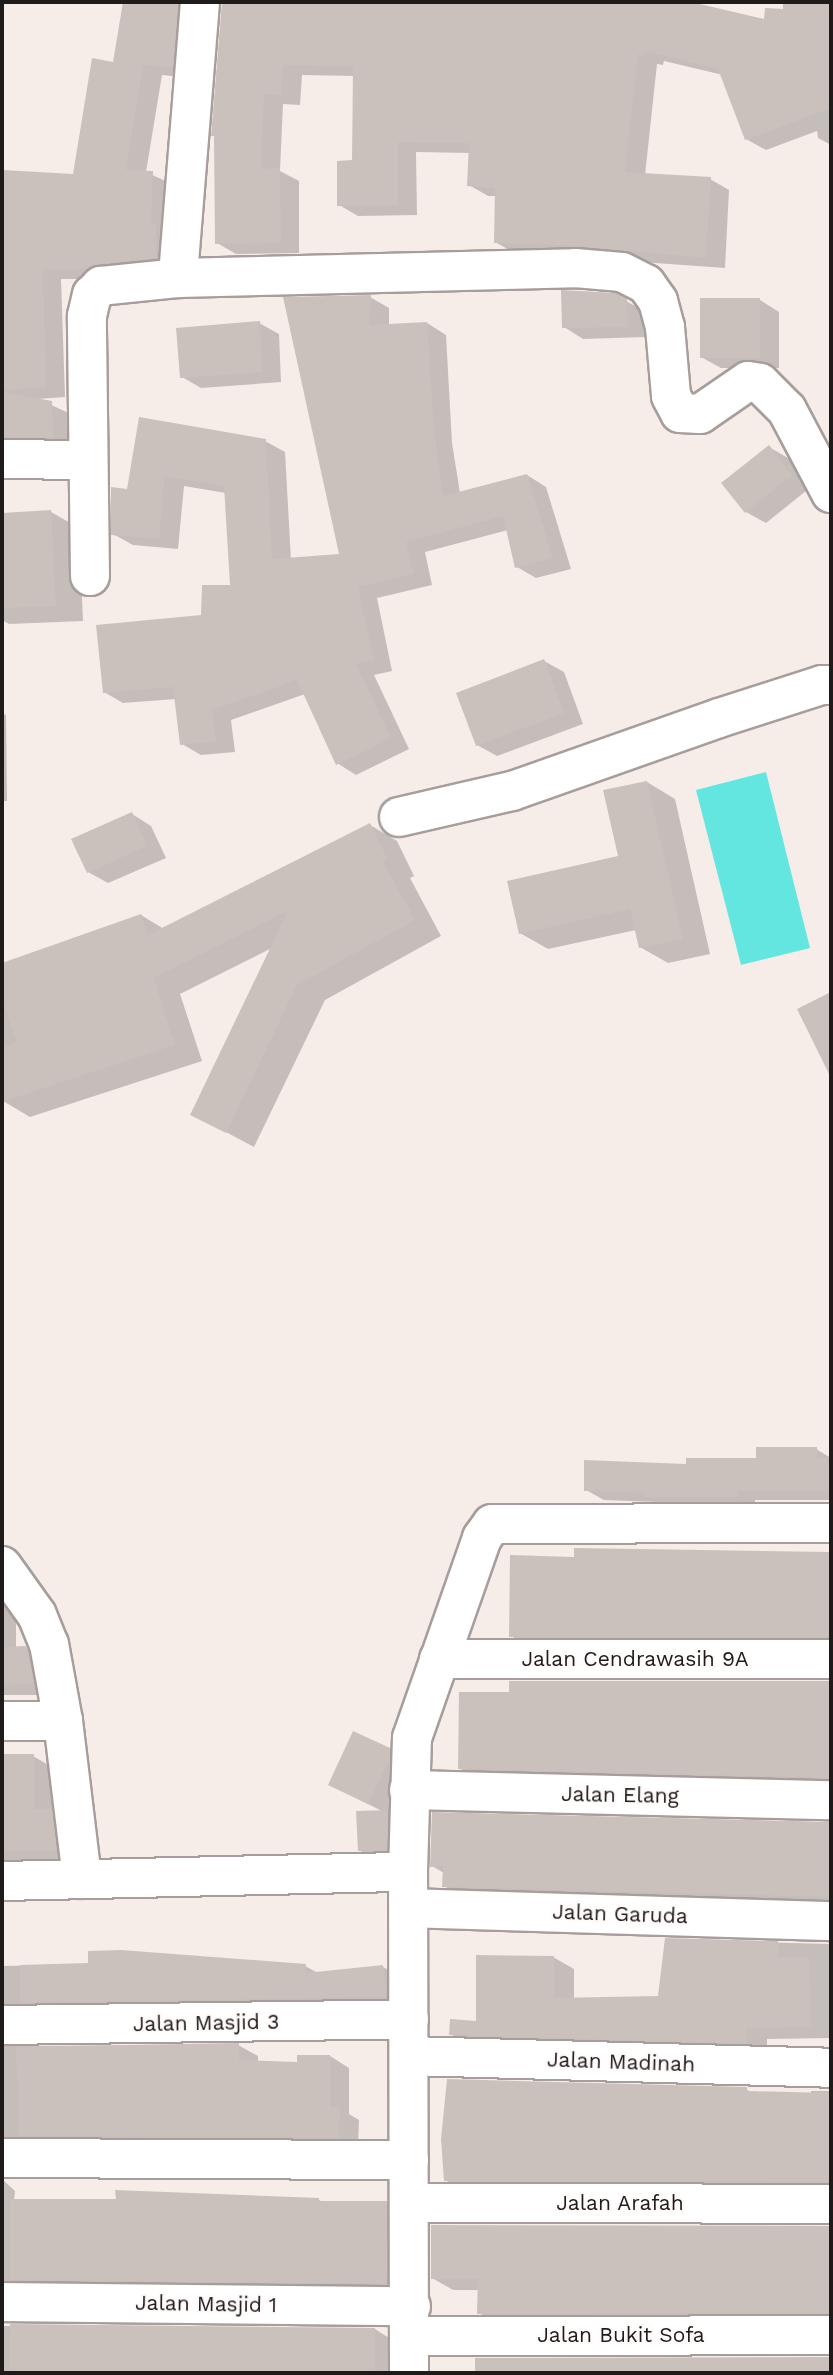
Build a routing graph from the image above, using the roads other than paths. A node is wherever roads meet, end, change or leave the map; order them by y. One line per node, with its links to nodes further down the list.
1 (200, 2): 2 (street)
2 (178, 278): 4 (street); 5 (street)
3 (2, 459): 4 (street)
4 (89, 460): 6 (street)
5 (831, 493)
6 (90, 576)
7 (831, 685): 8 (street)
8 (399, 817)
9 (831, 1522): 11 (street)
10 (2, 1566): 14 (street)
11 (439, 1659): 12 (street, Jalan Cendrawasih 9A); 15 (street)
12 (831, 1659)
13 (2, 1721): 14 (street)
14 (64, 1721): 17 (street)
15 (409, 1790): 16 (street, Jalan Elang); 19 (street)
16 (831, 1800)
17 (82, 1880): 18 (street, Jalan Garuda); 19 (street, Jalan Garuda)
18 (2, 1881)
19 (408, 1890): 20 (street, Jalan Garuda); 21 (street)
20 (831, 1921)
21 (409, 2019): 22 (street, Jalan Masjid 3); 23 (street)
22 (2, 2025)
23 (410, 2056): 24 (street, Jalan Madinah); 26 (street)
24 (831, 2068)
25 (2, 2158): 26 (street)
26 (409, 2160): 27 (street)
27 (409, 2203): 28 (street, Jalan Arafah); 30 (street)
28 (831, 2204)
29 (2, 2302): 30 (street, Jalan Masjid 1)
30 (410, 2321): 31 (street, Jalan Bukit Sofa); 32 (street)
31 (831, 2335)
32 (409, 2373)

